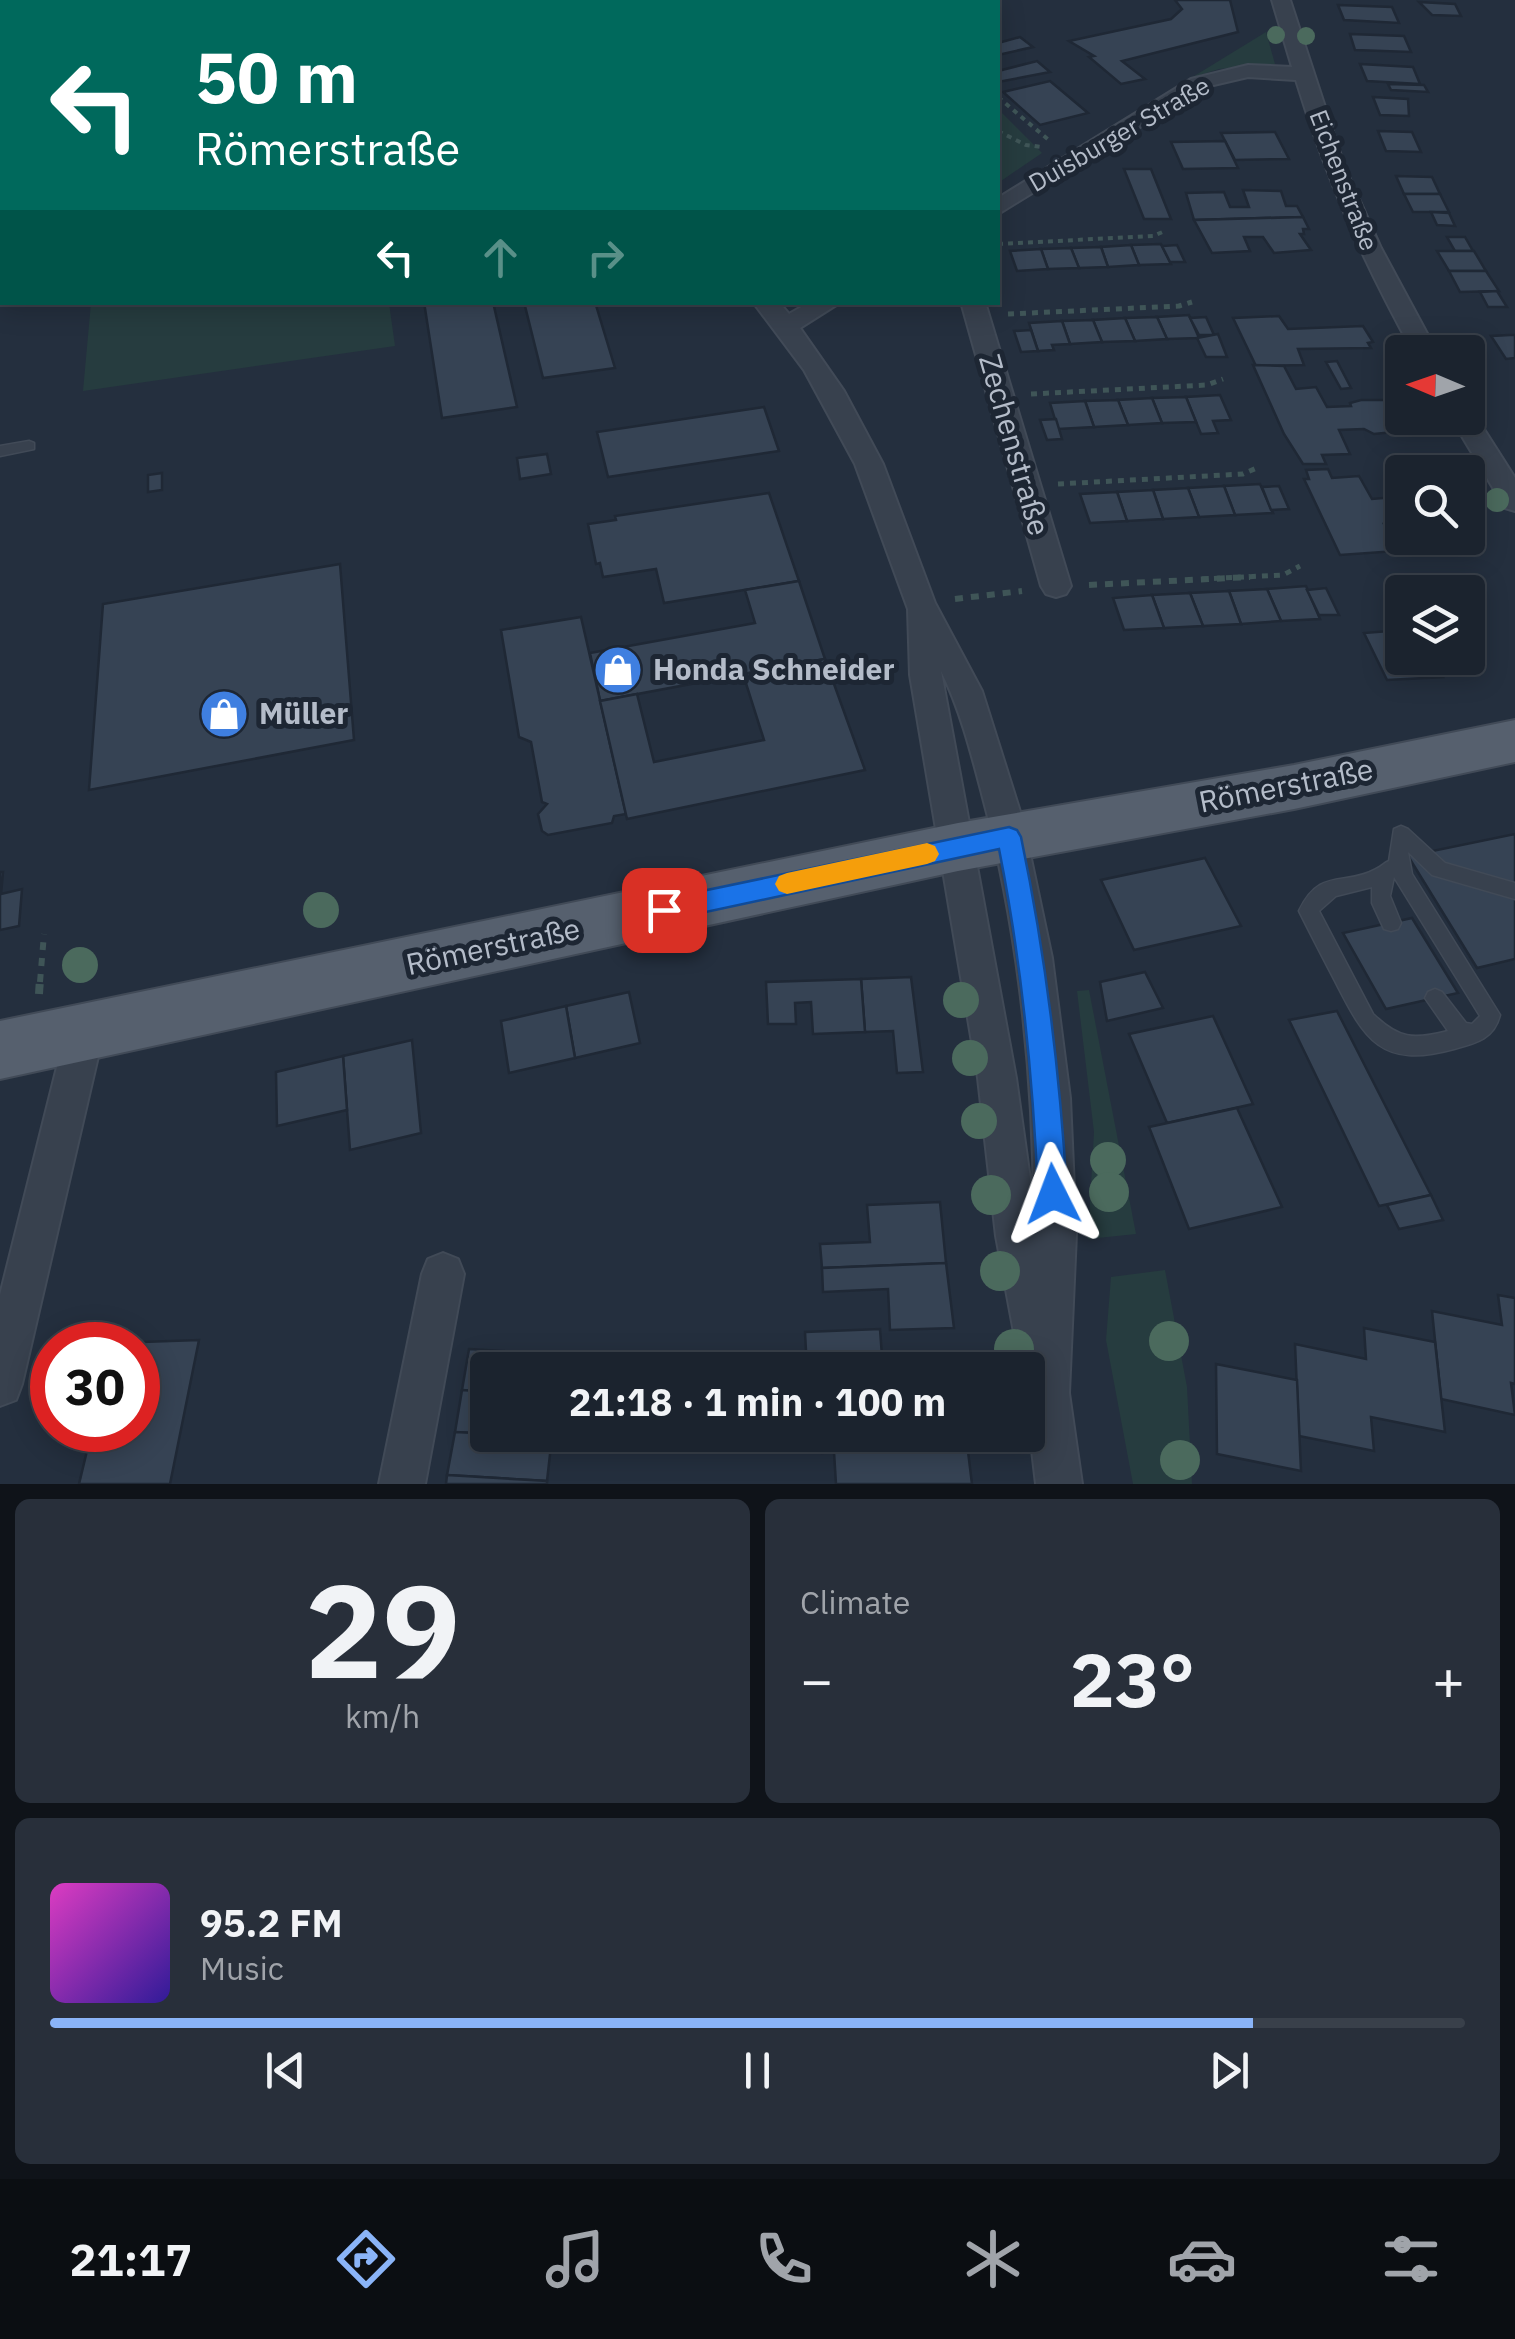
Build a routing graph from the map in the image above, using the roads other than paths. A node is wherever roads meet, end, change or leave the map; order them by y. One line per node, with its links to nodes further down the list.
1 (1281, 0): 2 (street, Eichenstraße)
2 (1304, 74): 3 (street, Duisburger Straße); 8 (street, Eichenstraße)
3 (1000, 206)
4 (769, 305): 7 (street)
5 (823, 305): 7 (street)
6 (975, 309): 13 (street, Zechenstraße)
7 (786, 325): 14 (street)
8 (1416, 335)
9 (1474, 435): 12 (street)
10 (29, 446): 11 (lane)
11 (0, 450)
12 (1515, 502)
13 (1056, 586)
14 (920, 604): 16 (street); 16 (street)
15 (1515, 742): 16 (main road, Römerstraße)
16 (983, 842): 22 (main road, Römerstraße); 26 (street); 26 (street)
17 (1391, 866): 18 (lane); 19 (lane); 21 (lane); 21 (lane)
18 (1515, 891)
19 (1392, 923)
20 (1436, 998): 21 (lane)
21 (1474, 1034)
22 (84, 1036): 23 (main road, Römerstraße); 25 (street)
23 (0, 1050)
24 (443, 1274): 27 (street)
25 (0, 1384)
26 (1048, 1393): 28 (street)
27 (402, 1484)
28 (1060, 1484)

